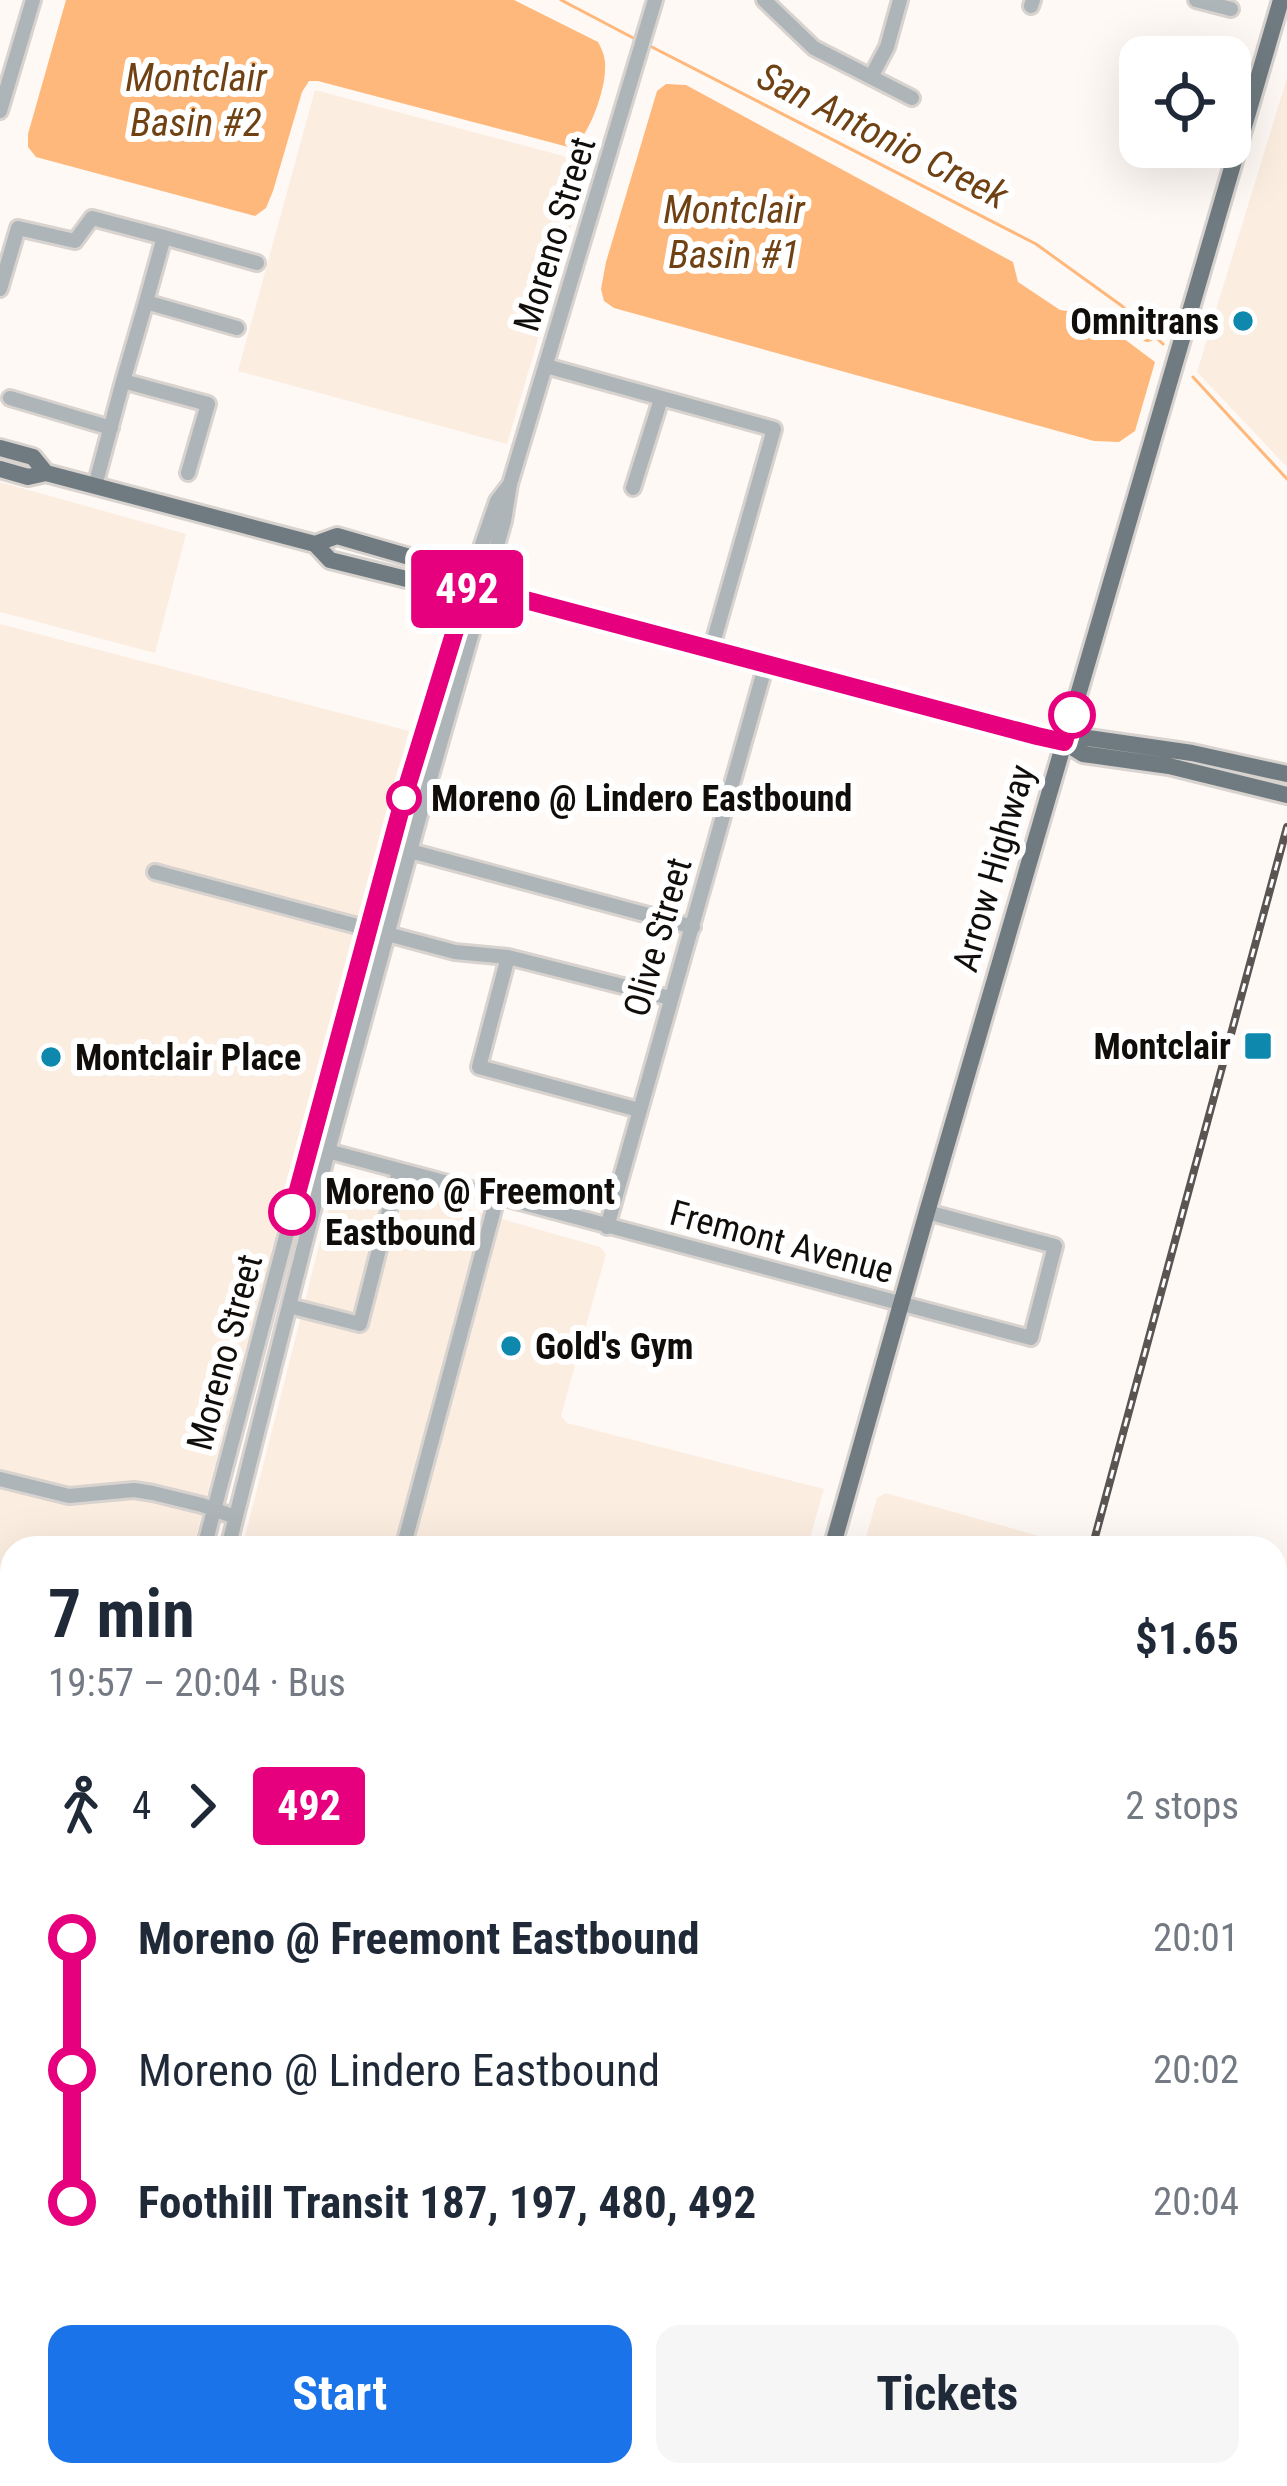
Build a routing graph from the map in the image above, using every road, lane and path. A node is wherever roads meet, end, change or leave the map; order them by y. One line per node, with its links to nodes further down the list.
1 (33, 0): 10 (street)
2 (655, 0): 16 (street, Moreno Street)
3 (901, 0): 8 (street)
4 (1196, 0): 7 (street)
5 (1281, 0): 30 (main road, Arrow Highway)
6 (770, 2): 8 (street)
7 (1231, 9)
8 (871, 77): 9 (street)
9 (912, 98)
10 (0, 111)
11 (164, 237): 12 (street); 13 (street); 14 (street)
12 (257, 263)
13 (0, 289)
14 (146, 302): 15 (street); 17 (street)
15 (237, 328)
16 (546, 366): 19 (street); 27 (street, Moreno Street)
17 (123, 381): 20 (street); 24 (street)
18 (10, 398): 20 (street)
19 (662, 399): 26 (street); 28 (street)
20 (111, 428): 25 (street)
21 (0, 448): 23 (main road)
22 (0, 470): 23 (main road)
23 (46, 473): 25 (main road)
24 (188, 473)
25 (95, 486): 27 (main road)
26 (633, 488)
27 (477, 587): 28 (main road); 33 (street, Moreno Street); 36 (street, Moreno Street)
28 (711, 650): 29 (main road)
29 (766, 664): 30 (main road); 35 (street, Olive Street)
30 (1064, 742): 31 (main road); 32 (main road); 45 (main road, Arrow Highway)
31 (1287, 774)
32 (1287, 795)
33 (410, 851): 35 (street); 37 (street, Moreno Street)
34 (155, 872): 36 (street)
35 (693, 926): 39 (street, Olive Street)
36 (367, 929): 37 (street); 41 (street, Moreno Street)
37 (386, 934): 38 (street); 42 (street, Moreno Street)
38 (508, 957): 39 (street); 40 (street)
39 (670, 998): 40 (street, Olive Street)
40 (639, 1110): 46 (street, Olive Street)
41 (309, 1147): 42 (street, Fremont Avenue); 50 (street, Moreno Street)
42 (328, 1151): 43 (street, Fremont Avenue); 48 (street, Moreno Street)
43 (399, 1171): 44 (street, Fremont Avenue); 48 (street)
44 (497, 1198): 46 (street, Fremont Avenue); 54 (street)
45 (927, 1212): 47 (main road, Arrow Highway); 47 (street, Fremont Avenue)
46 (607, 1227): 47 (street, Fremont Avenue)
47 (901, 1303): 55 (main road, Arrow Highway)
48 (290, 1306): 51 (street, Moreno Street)
49 (0, 1479): 50 (street)
50 (214, 1509): 51 (street); 52 (street, Moreno Street)
51 (235, 1517): 53 (street, Moreno Street)
52 (208, 1536)
53 (231, 1536)
54 (406, 1536)
55 (835, 1536)

